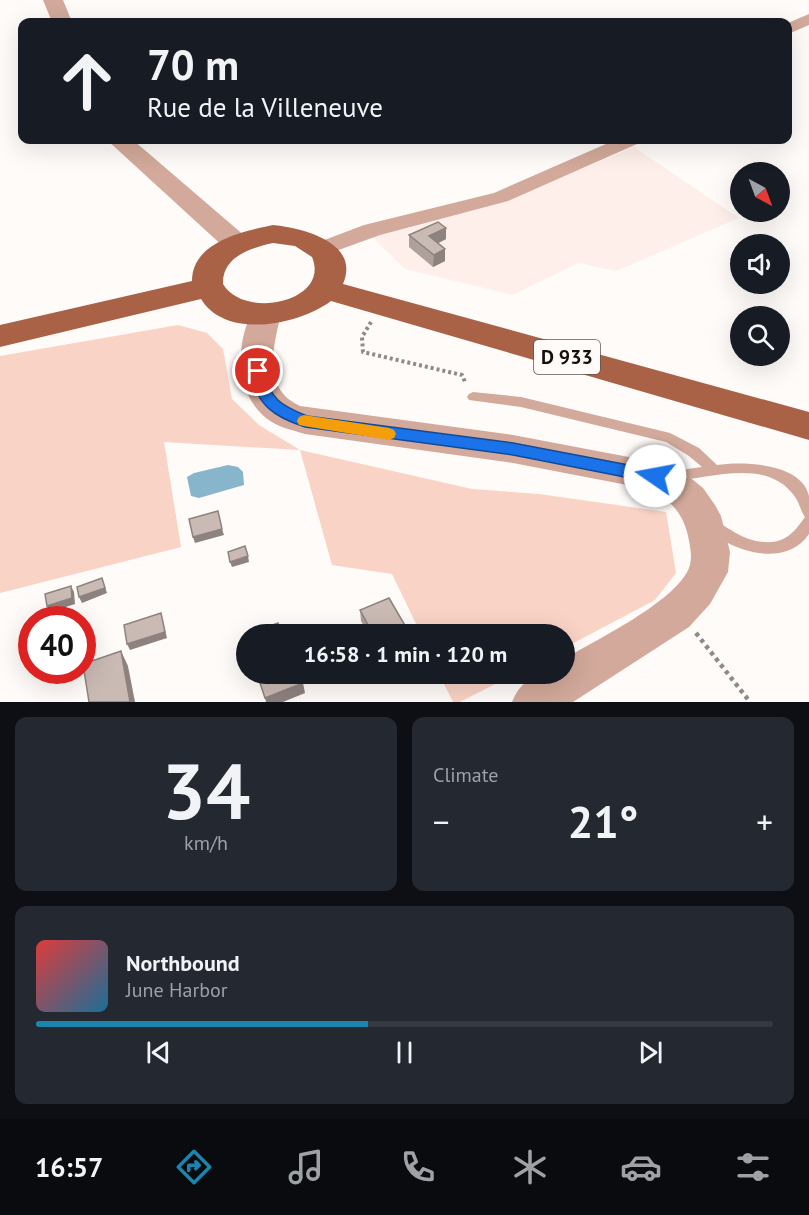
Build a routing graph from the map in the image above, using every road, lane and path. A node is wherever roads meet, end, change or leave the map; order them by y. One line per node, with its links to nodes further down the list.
1 (53, 0): 2 (street)
2 (60, 18)
3 (809, 19): 4 (street)
4 (792, 27)
5 (124, 144): 7 (street)
6 (621, 144): 8 (street)
7 (236, 243): 8 (main road); 9 (main road)
8 (322, 249): 10 (main road)
9 (209, 287): 12 (main road); 13 (main road)
10 (325, 289): 11 (main road, D 933); 12 (main road)
11 (382, 304): 14 (path); 15 (main road, D 933)
12 (266, 314): 17 (street)
13 (0, 336)
14 (473, 397): 16 (lane)
15 (809, 426)
16 (714, 470): 17 (lane); 18 (lane)
17 (655, 476): 19 (street)
18 (809, 513)
19 (702, 516): 20 (lane); 21 (street)
20 (809, 522)
21 (675, 614): 22 (street); 23 (path)
22 (534, 702)
23 (750, 702)

